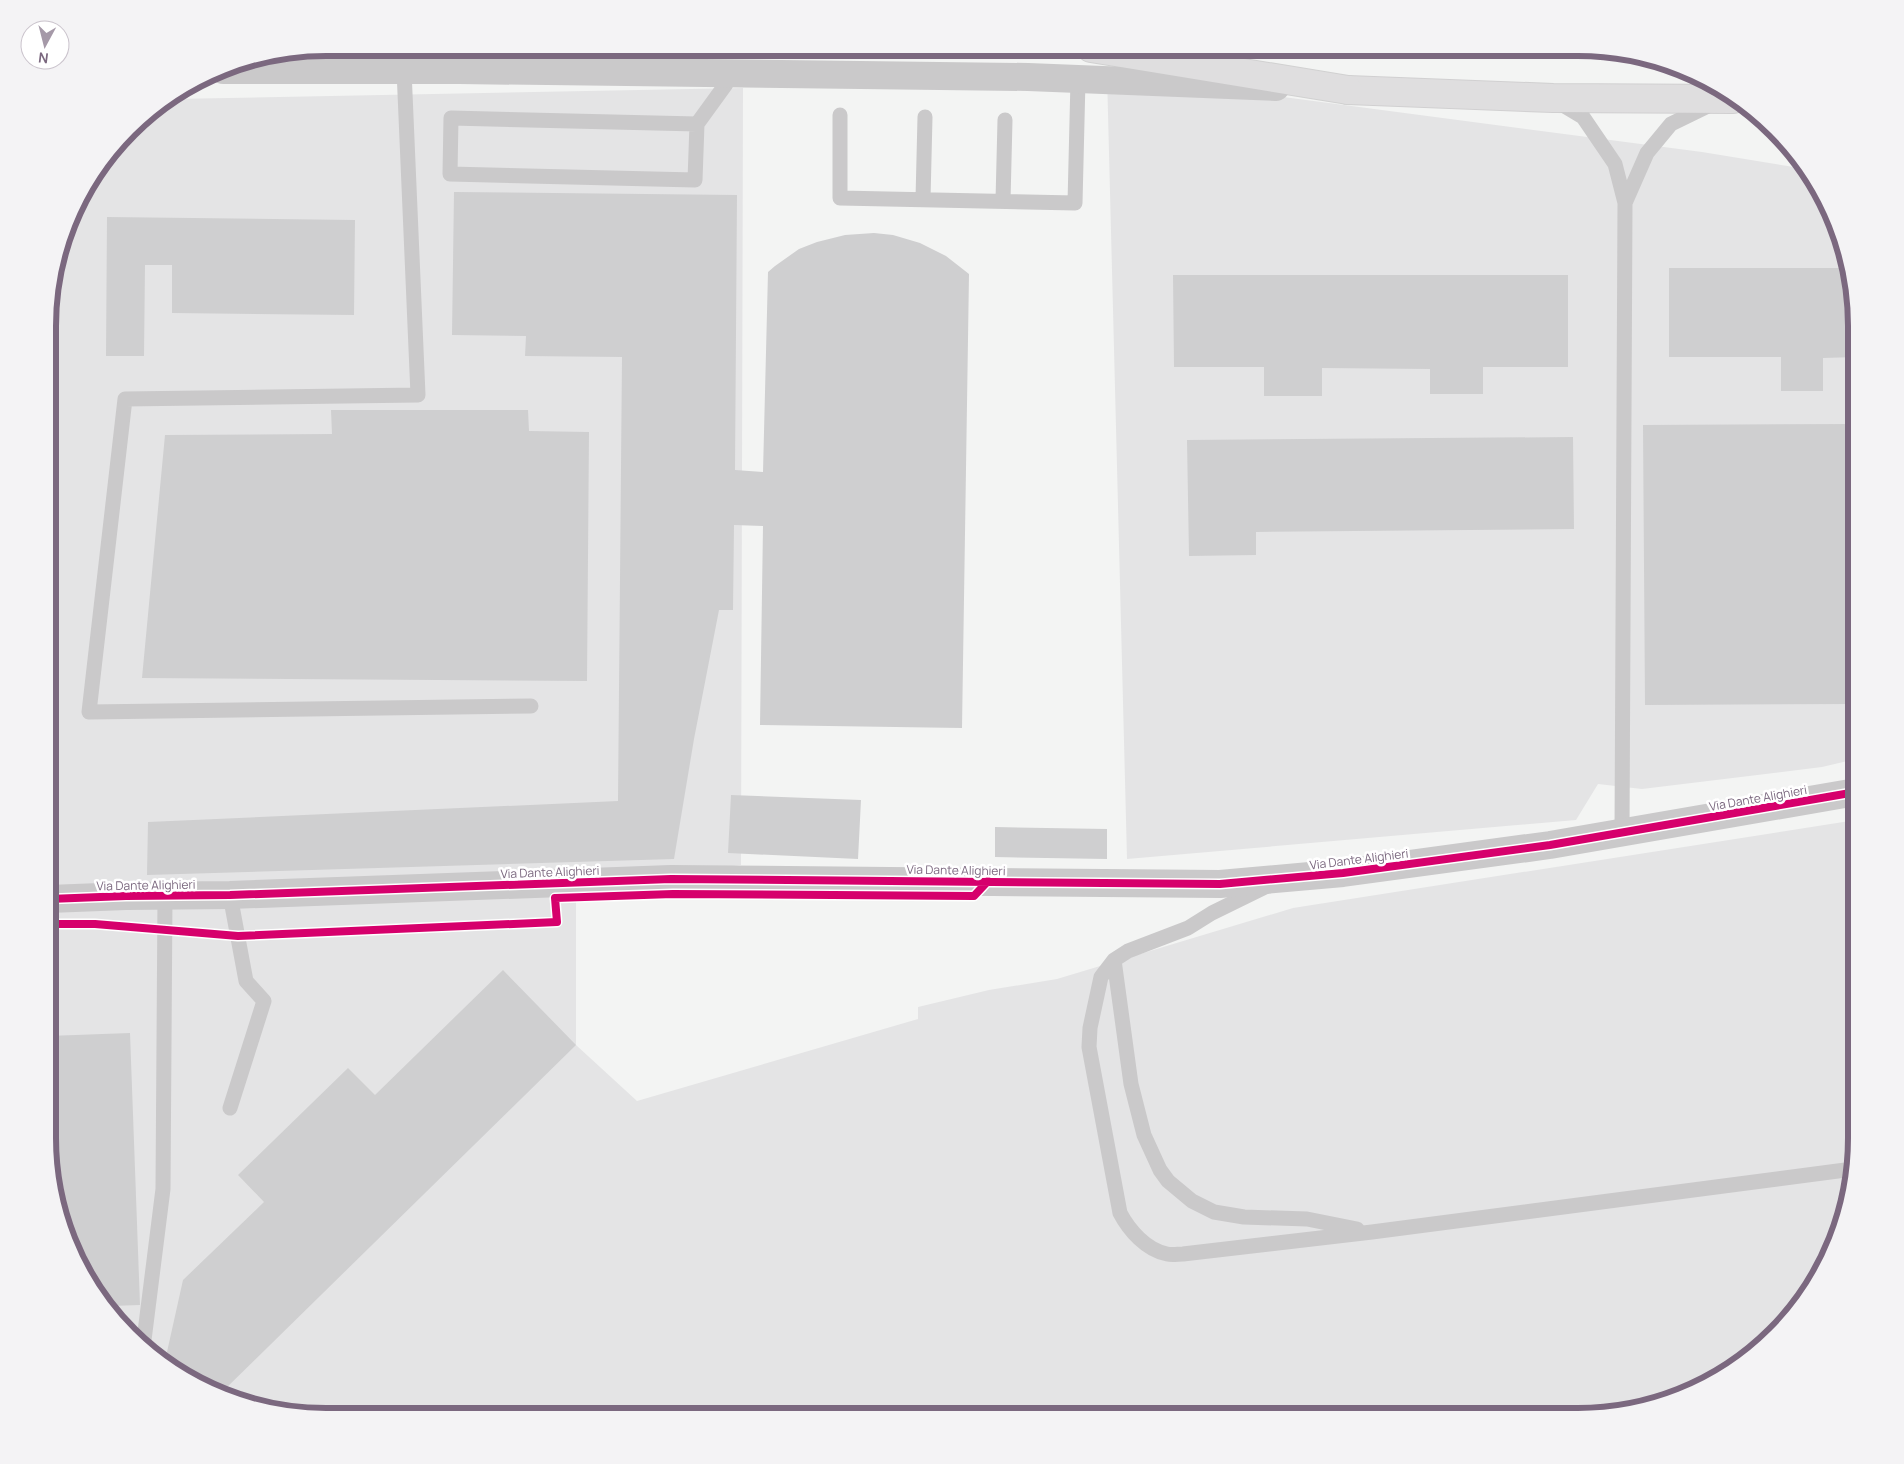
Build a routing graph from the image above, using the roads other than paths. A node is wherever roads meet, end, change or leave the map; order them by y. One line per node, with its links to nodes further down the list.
1 (1140, 56): 6 (main road)
2 (243, 70): 3 (street)
3 (404, 70): 4 (street); 17 (lane)
4 (726, 74): 5 (street); 13 (lane)
5 (1078, 80): 6 (street); 15 (lane)
6 (1348, 90): 7 (main road)
7 (1553, 98): 8 (main road); 16 (lane)
8 (1723, 99)
9 (1725, 100): 16 (lane)
10 (840, 115): 14 (lane)
11 (926, 117): 14 (lane)
12 (1005, 120): 15 (lane)
13 (697, 124): 13 (lane)
14 (924, 199): 15 (lane)
15 (1003, 201)
16 (1625, 203): 19 (lane)
17 (531, 706)
18 (1848, 793): 19 (street, Via Dante Alighieri)
19 (1622, 833): 20 (street, Via Dante Alighieri)
20 (1285, 878): 21 (street, Via Dante Alighieri); 24 (lane)
21 (230, 895): 22 (street, Via Dante Alighieri); 25 (lane)
22 (165, 896): 23 (street, Via Dante Alighieri); 28 (lane)
23 (56, 899)
24 (1114, 960): 27 (lane); 27 (lane)
25 (230, 1108)
26 (1845, 1171): 27 (lane)
27 (1372, 1232)
28 (144, 1338)

